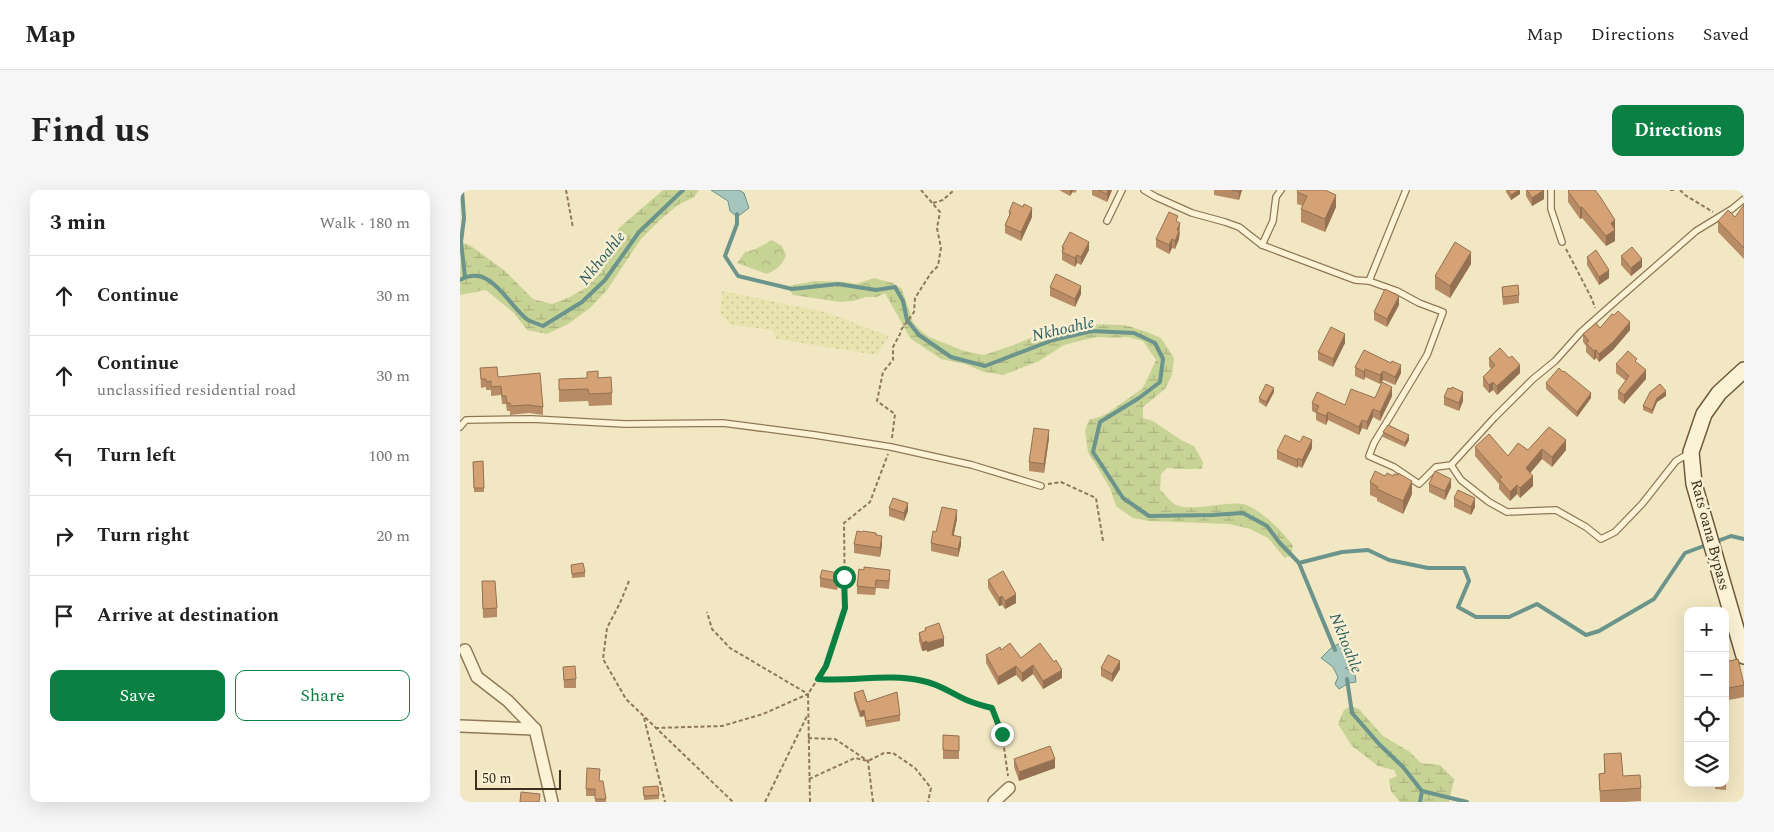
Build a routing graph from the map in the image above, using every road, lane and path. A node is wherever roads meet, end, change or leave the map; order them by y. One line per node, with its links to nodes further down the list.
1 (566, 190): 16 (path)
2 (921, 190): 13 (path)
3 (954, 190): 13 (path)
4 (1122, 190): 15 (lane)
5 (1144, 190): 18 (lane)
6 (1280, 190): 18 (lane)
7 (1406, 190): 19 (lane)
8 (1551, 190): 17 (lane)
9 (1670, 190): 10 (path)
10 (1675, 190)
11 (1680, 190): 14 (path)
12 (1744, 199): 14 (lane)
13 (933, 203): 23 (path)
14 (1718, 217): 20 (lane)
15 (1107, 222)
16 (573, 228)
17 (1562, 242): 20 (path)
18 (1262, 245): 19 (lane)
19 (1369, 281): 25 (lane)
20 (1598, 317): 25 (lane)
21 (1744, 370): 24 (street, Rats'oana Bypass)
22 (460, 427): 23 (lane)
23 (891, 447): 26 (lane); 32 (path)
24 (1691, 452): 25 (lane); 31 (street, Rats'oana Bypass)
25 (1451, 465)
26 (1041, 486): 27 (path)
27 (1103, 541)
28 (629, 581): 35 (path)
29 (707, 612): 33 (path)
30 (463, 651): 38 (street)
31 (1744, 656)
32 (818, 679): 33 (path); 42 (path)
33 (808, 694): 34 (path); 37 (path)
34 (808, 714): 39 (path); 46 (path)
35 (643, 716): 37 (path); 44 (path)
36 (460, 726): 38 (street)
37 (656, 728): 45 (path)
38 (535, 729): 43 (street)
39 (808, 738): 40 (path); 41 (path)
40 (868, 761): 41 (path); 48 (path); 49 (path)
41 (809, 779): 47 (path)
42 (1010, 788): 50 (street)
43 (552, 802)
44 (665, 802)
45 (732, 802)
46 (766, 802)
47 (810, 802)
48 (873, 802)
49 (928, 802)
50 (994, 802)

